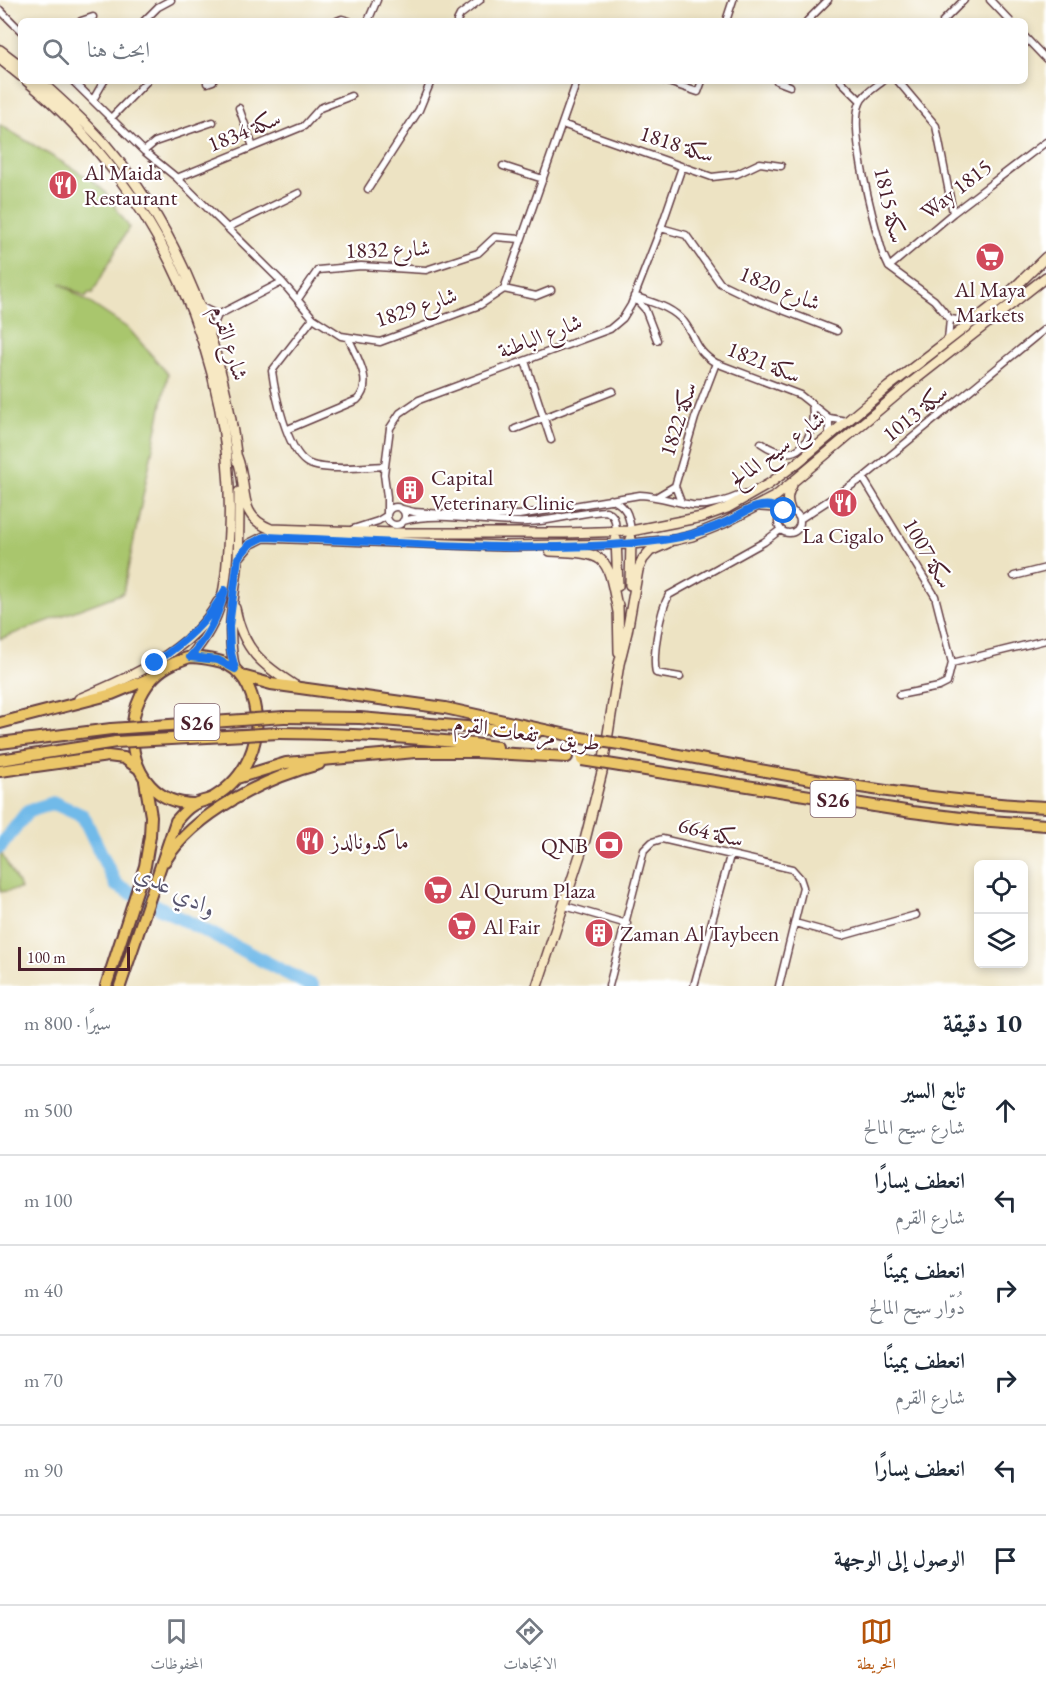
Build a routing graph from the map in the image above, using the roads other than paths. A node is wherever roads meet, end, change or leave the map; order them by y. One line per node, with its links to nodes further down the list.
1 (171, 0): 9 (street)
2 (377, 0): 10 (street)
3 (480, 0): 11 (street)
4 (733, 0): 12 (street)
5 (828, 0): 13 (street)
6 (964, 0): 14 (street)
7 (990, 0): 15 (street)
8 (0, 10): 16 (street)
9 (147, 18)
10 (369, 18)
11 (458, 18)
12 (727, 18)
13 (810, 18)
14 (947, 18)
15 (1007, 18)
16 (18, 29)
17 (1028, 40): 20 (street)
18 (0, 50): 21 (street)
19 (0, 59): 22 (street)
20 (1046, 59)
21 (18, 64)
22 (18, 74)
23 (30, 84): 116 (street, شارع القرم)
24 (43, 84): 66 (street, شارع القرم)
25 (76, 84): 38 (street, 1829 شارع)
26 (102, 84): 38 (street)
27 (144, 84): 41 (street)
28 (429, 84): 52 (street)
29 (576, 84): 43 (street)
30 (674, 84): 31 (street)
31 (701, 84)
32 (784, 84): 36 (street)
33 (844, 84): 39 (street)
34 (880, 84): 39 (street)
35 (901, 84): 54 (street)
36 (790, 87)
37 (351, 96): 45 (street, سكة 1834)
38 (93, 100): 41 (street, 1829 شارع)
39 (860, 100): 59 (street, سكة 1815)
40 (239, 108): 45 (street)
41 (112, 117): 46 (street, 1829 شارع)
42 (213, 122): 46 (street)
43 (562, 124): 49 (street, سكة 1818); 51 (street)
44 (1046, 142): 54 (street, Way 1815)
45 (253, 147): 50 (street, سكة 1834)
46 (144, 151): 50 (street, 1829 شارع)
47 (503, 166): 51 (street)
48 (781, 166): 49 (street, سكة 1818)
49 (682, 167): 56 (street, شارع الباطنة)
50 (177, 178): 55 (street, 1829 شارع)
51 (543, 179): 57 (street)
52 (368, 189)
53 (299, 193): 55 (street)
54 (953, 213): 59 (street, Way 1815)
55 (227, 228): 61 (street, 1829 شارع)
56 (661, 228): 64 (street, شارع الباطنة); 72 (street, 1820 شارع)
57 (521, 239): 62 (street); 65 (street, 1832 شارع)
58 (1046, 257): 70 (street, شارع سيح المالح)
59 (889, 267): 69 (street, سكة 1815)
60 (1046, 277): 92 (street, شارع سيح المالح)
61 (282, 282): 65 (street, 1829 شارع); 67 (street)
62 (504, 289): 63 (street); 74 (street, 1829 شارع)
63 (551, 290)
64 (634, 296): 75 (street); 77 (street, شارع الباطنة); 78 (street, سكة 1821)
65 (298, 299): 68 (street, 1829 شارع)
66 (199, 306): 67 (street); 73 (street, شارع القرم)
67 (218, 315): 73 (street)
68 (313, 318): 74 (street, 1829 شارع); 84 (street)
69 (950, 320): 70 (street); 76 (street)
70 (973, 322): 76 (street, شارع سيح المالح)
71 (1046, 328): 91 (street, سكة 1013)
72 (837, 331)
73 (209, 334): 89 (street, شارع القرم)
74 (348, 337): 84 (street)
75 (657, 340)
76 (948, 340): 83 (street, شارع سيح المالح)
77 (525, 362): 81 (street); 90 (street, شارع الباطنة)
78 (716, 363): 80 (street, سكة 1821); 94 (street, سكة 1822)
79 (613, 391): 81 (street)
80 (812, 403): 82 (street, سكة 1821); 88 (street)
81 (544, 418): 85 (street); 87 (street)
82 (829, 418): 83 (street); 86 (street)
83 (847, 421): 86 (street, شارع سيح المالح)
84 (288, 429): 90 (street)
85 (515, 429)
86 (829, 437): 93 (street, شارع سيح المالح)
87 (551, 440)
88 (761, 443)
89 (237, 457): 106 (street, شارع سيح المالح); 113 (street, شارع القرم)
90 (384, 466): 96 (street, شارع الباطنة)
91 (863, 478): 103 (street, سكة 1013); 122 (street, سكة 1007)
92 (794, 482): 99 (street, شارع سيح المالح); 101 (street)
93 (769, 484): 98 (street); 108 (street, شارع سيح المالح)
94 (675, 486): 95 (street, سكة 1822); 98 (street, سكة 1822)
95 (658, 496): 97 (street); 98 (street)
96 (387, 497): 100 (street); 102 (street, شارع الباطنة)
97 (610, 499): 100 (street); 108 (street)
98 (681, 502)
99 (759, 506): 101 (street); 109 (street, شارع سيح المالح)
100 (400, 508): 102 (street); 104 (street)
101 (785, 512): 103 (street); 105 (street)
102 (386, 515): 104 (street); 106 (street)
103 (800, 519): 105 (street)
104 (403, 521): 107 (street)
105 (780, 530): 126 (street)
106 (337, 531): 107 (street, شارع سيح المالح)
107 (616, 531): 108 (street, شارع سيح المالح); 111 (street)
108 (630, 531): 110 (street)
109 (675, 540): 110 (street, شارع سيح المالح); 119 (street)
110 (631, 543): 111 (street, شارع سيح المالح); 119 (street)
111 (616, 544): 112 (street, شارع سيح المالح); 118 (street)
112 (522, 546): 113 (street, شارع سيح المالح); 118 (street)
113 (238, 558): 117 (street, شارع القرم)
114 (1046, 568): 115 (street)
115 (1014, 576)
116 (225, 590): 121 (street, شارع القرم); 129 (street)
117 (232, 598): 124 (street, شارع القرم); 127 (street)
118 (618, 612): 123 (street)
119 (630, 612): 123 (street)
120 (1046, 640): 122 (street)
121 (190, 657): 124 (main road); 125 (main road)
122 (952, 663): 128 (street)
123 (619, 664): 145 (street)
124 (238, 672): 127 (main road); 139 (main road)
125 (156, 675): 129 (main road); 136 (main road)
126 (680, 677)
127 (297, 687): 131 (main road)
128 (899, 695)
129 (60, 706): 130 (main road)
130 (0, 723)
131 (581, 738): 132 (main road, طريق مرتفعات القرم / S26, bridge); 141 (main road, طريق مرتفعات القرم / S26, bridge)
132 (0, 743)
133 (355, 757): 134 (main road); 139 (main road); 144 (main road)
134 (567, 757): 135 (main road, طريق مرتفعات القرم / S26, bridge); 142 (main road, طريق مرتفعات القرم / S26, bridge)
135 (0, 760)
136 (138, 768): 137 (main road); 138 (main road)
137 (0, 771)
138 (144, 779): 140 (main road); 149 (main road)
139 (237, 779): 140 (main road)
140 (194, 804): 144 (main road)
141 (1046, 807)
142 (1046, 825)
143 (730, 856): 147 (street, سكة 664); 148 (street, سكة 664); 153 (street)
144 (159, 871): 150 (main road)
145 (565, 906): 148 (street); 151 (street)
146 (916, 915): 147 (street)
147 (795, 923): 154 (street)
148 (627, 924): 152 (street, سكة 664)
149 (107, 981)
150 (120, 986)
151 (537, 986)
152 (609, 986)
153 (694, 986)
154 (779, 986)

